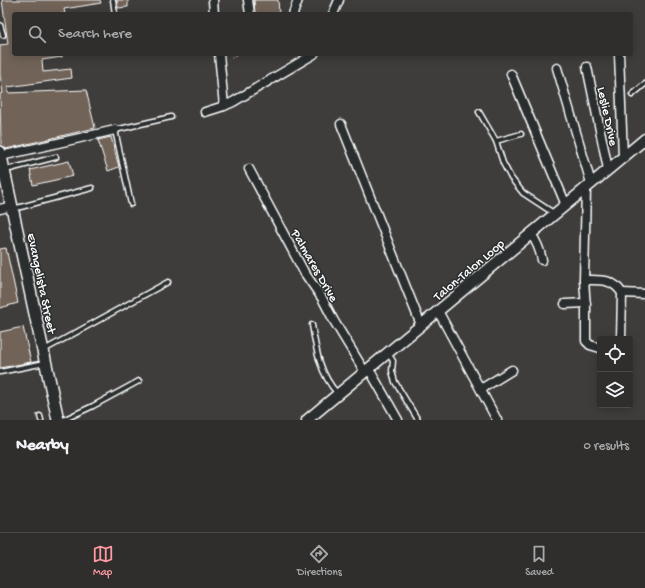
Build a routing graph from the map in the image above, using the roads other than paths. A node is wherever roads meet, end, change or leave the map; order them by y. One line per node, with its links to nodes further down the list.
1 (113, 0): 6 (lane)
2 (213, 0): 7 (street)
3 (248, 0): 8 (street)
4 (298, 0): 9 (street)
5 (339, 0): 10 (street)
6 (114, 12)
7 (214, 12)
8 (250, 12)
9 (294, 12)
10 (334, 12)
11 (0, 25): 12 (lane)
12 (3, 35)
13 (219, 56): 21 (street)
14 (311, 56): 21 (street)
15 (619, 56): 31 (street)
16 (587, 67): 34 (street, Leslie Drive)
17 (557, 68): 36 (street)
18 (511, 74): 39 (street)
19 (645, 84): 20 (lane)
20 (632, 95)
21 (224, 106): 22 (street)
22 (205, 112)
23 (479, 112): 29 (lane)
24 (171, 117): 26 (lane)
25 (341, 124): 53 (street)
26 (115, 130): 30 (street); 38 (lane)
27 (521, 134): 29 (lane)
28 (645, 138): 31 (street, Talon-Talon Loop)
29 (496, 141): 42 (lane)
30 (0, 155): 35 (main road, Evangelista Street)
31 (623, 156): 34 (street, Talon-Talon Loop)
32 (56, 157): 35 (lane)
33 (249, 169): 59 (street, Palmares Drive)
34 (608, 169): 36 (street, Talon-Talon Loop)
35 (4, 170): 40 (main road, Evangelista Street)
36 (589, 186): 39 (street, Talon-Talon Loop); 45 (street)
37 (92, 188): 40 (lane)
38 (131, 204)
39 (566, 205): 42 (street, Talon-Talon Loop)
40 (13, 208): 41 (street); 56 (main road, Evangelista Street)
41 (0, 209)
42 (555, 214): 43 (street, Talon-Talon Loop)
43 (531, 234): 44 (street); 51 (street, Talon-Talon Loop)
44 (542, 260)
45 (584, 280): 47 (street); 49 (street)
46 (168, 282): 56 (lane)
47 (622, 293): 48 (street); 54 (street)
48 (645, 294)
49 (586, 303): 50 (street); 55 (street)
50 (564, 304)
51 (438, 311): 53 (street, Talon-Talon Loop); 63 (street)
52 (312, 325): 64 (lane)
53 (421, 326): 57 (street, Talon-Talon Loop)
54 (621, 336)
55 (597, 347)
56 (42, 351): 58 (main road, Evangelista Street)
57 (388, 353): 59 (street, Talon-Talon Loop); 69 (lane)
58 (45, 363): 61 (lane); 65 (main road, Evangelista Street)
59 (367, 370): 64 (street, Talon-Talon Loop); 68 (street, Palmares Drive)
60 (512, 370): 63 (street)
61 (0, 372)
62 (139, 381): 66 (lane)
63 (481, 389): 70 (street)
64 (338, 395): 67 (street, Talon-Talon Loop)
65 (58, 420)
66 (63, 420)
67 (307, 420)
68 (398, 420)
69 (418, 420)
70 (497, 420)

